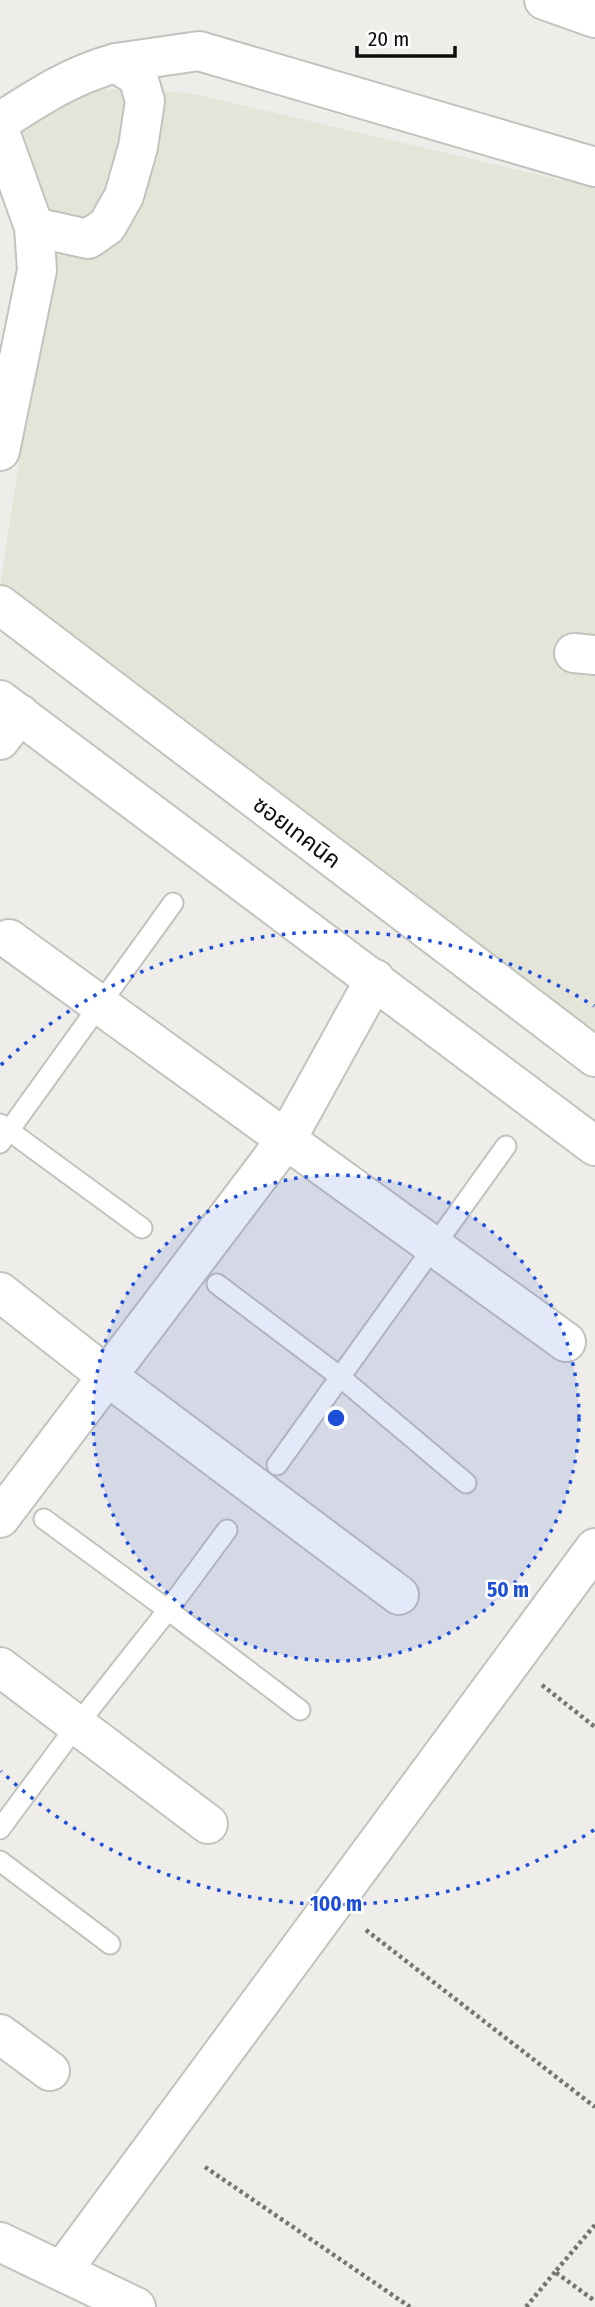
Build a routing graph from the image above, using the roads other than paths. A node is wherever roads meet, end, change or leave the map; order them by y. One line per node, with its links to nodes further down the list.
1 (544, 0): 2 (street)
2 (595, 18)
3 (116, 63): 4 (street); 6 (street); 7 (street)
4 (0, 122)
5 (0, 132): 7 (street)
6 (595, 167)
7 (34, 227): 8 (street)
8 (0, 451)
9 (0, 605): 15 (street, ซอยเทคนิค)
10 (7, 718): 13 (street)
11 (173, 903): 14 (lane)
12 (9, 939): 14 (street)
13 (375, 979): 17 (street); 19 (street)
14 (101, 1005): 16 (lane); 17 (street)
15 (595, 1057)
16 (3, 1132): 20 (lane)
17 (286, 1140): 21 (street); 25 (street)
18 (506, 1146): 21 (lane)
19 (595, 1146)
20 (142, 1227)
21 (432, 1245): 24 (street); 26 (lane)
22 (217, 1284): 26 (lane)
23 (0, 1292): 25 (street)
24 (566, 1342)
25 (107, 1376): 29 (street); 33 (street)
26 (339, 1376): 27 (lane); 28 (lane)
27 (277, 1465)
28 (466, 1483)
29 (0, 1518)
30 (44, 1519): 34 (lane)
31 (227, 1530): 34 (lane)
32 (595, 1548): 45 (street)
33 (399, 1595)
34 (168, 1610): 36 (lane); 37 (lane)
35 (0, 1667): 37 (street)
36 (300, 1710)
37 (77, 1724): 38 (street); 39 (lane)
38 (208, 1824)
39 (0, 1829)
40 (0, 1861): 41 (lane)
41 (110, 1944)
42 (0, 2034): 43 (street)
43 (50, 2071)
44 (0, 2242): 45 (street)
45 (62, 2271): 46 (street)
46 (136, 2307)

